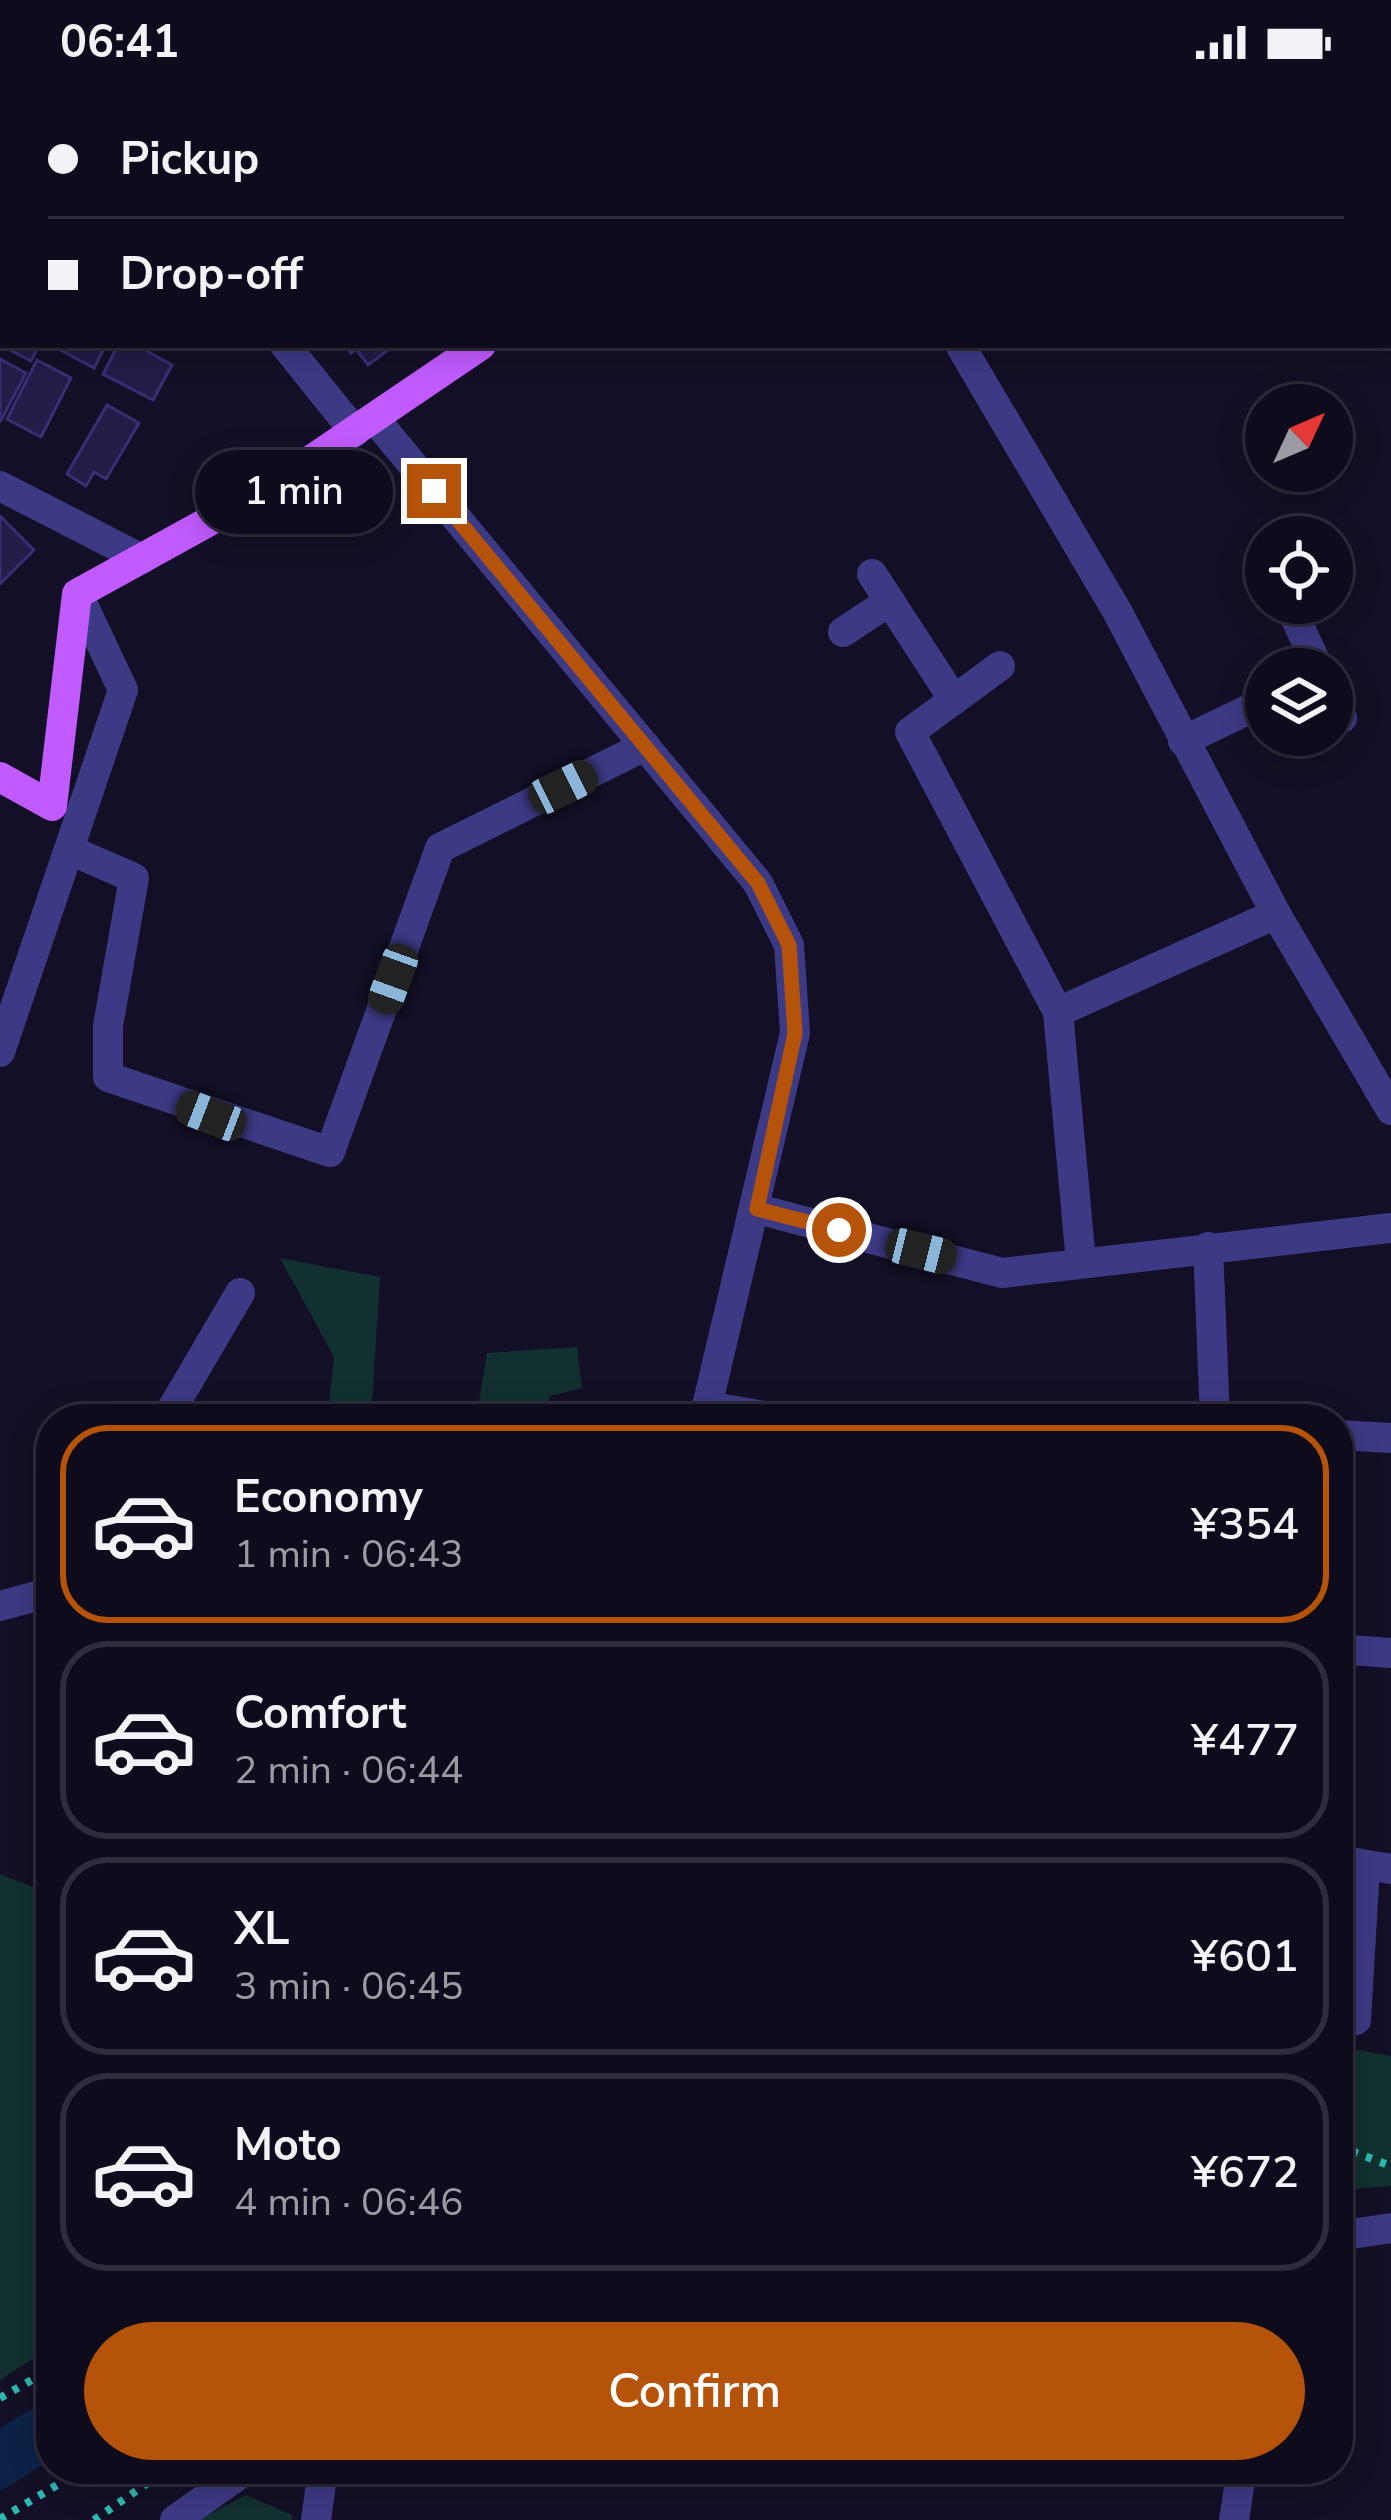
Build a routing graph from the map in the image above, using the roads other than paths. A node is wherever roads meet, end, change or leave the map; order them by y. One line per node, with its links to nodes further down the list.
1 (288, 348): 4 (street)
2 (477, 348): 4 (main road)
3 (962, 348): 14 (street)
4 (364, 425): 6 (main road); 15 (street)
5 (0, 486): 6 (street)
6 (142, 559): 8 (main road)
7 (872, 574): 9 (street)
8 (78, 594): 16 (main road); 17 (street)
9 (890, 601): 10 (street); 12 (street)
10 (843, 632)
11 (1000, 666): 12 (street)
12 (954, 700): 19 (street)
13 (1245, 710): 14 (street)
14 (1183, 741): 18 (street)
15 (645, 746): 17 (street); 22 (street)
16 (0, 777)
17 (72, 851): 20 (street)
18 (1276, 914): 19 (street); 21 (street)
19 (1058, 1012): 25 (street)
20 (0, 1052)
21 (1391, 1110)
22 (757, 1209): 25 (street); 28 (street)
23 (1391, 1228): 24 (street)
24 (1208, 1247): 25 (street); 29 (street)
25 (1081, 1262)
26 (240, 1293): 27 (street)
27 (175, 1404)
28 (707, 1404)
29 (1214, 1404)
30 (1353, 1436): 31 (street)
31 (1391, 1438)
32 (36, 1596): 33 (street)
33 (0, 1606)
34 (1353, 1650): 35 (street)
35 (1391, 1653)
36 (1365, 1865): 37 (street)
37 (1353, 2020)
38 (1391, 2228): 39 (street)
39 (1353, 2234)
40 (226, 2484): 43 (street)
41 (321, 2484): 44 (street)
42 (1240, 2484): 45 (street)
43 (175, 2520)
44 (316, 2520)
45 (1234, 2520)

